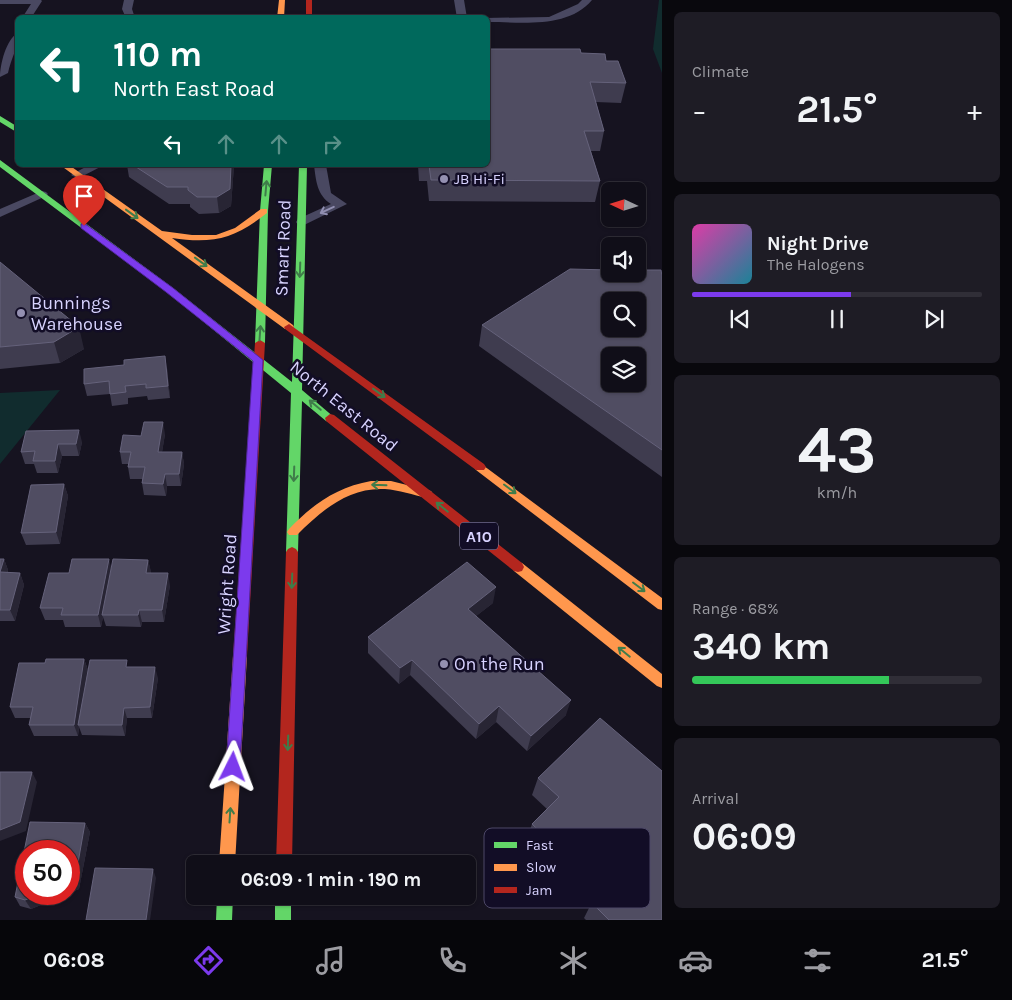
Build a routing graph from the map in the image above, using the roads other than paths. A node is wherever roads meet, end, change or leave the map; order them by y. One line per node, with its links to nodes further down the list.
1 (129, 0): 8 (lane)
2 (282, 0): 9 (main road)
3 (309, 0): 10 (main road)
4 (459, 0): 11 (lane)
5 (587, 0): 12 (lane)
6 (0, 1): 7 (lane)
7 (28, 15)
8 (129, 15)
9 (280, 15)
10 (309, 15)
11 (462, 15)
12 (490, 19)
13 (15, 42): 14 (lane)
14 (0, 74)
15 (0, 118): 16 (main road)
16 (15, 129)
17 (0, 163): 24 (main road, North East Road / A10)
18 (67, 167): 23 (main road, North East Road)
19 (94, 167): 23 (lane)
20 (268, 167): 25 (main road, Smart Road, one-way to 20)
21 (303, 167): 27 (main road, Smart Road)
22 (320, 167): 27 (lane, one-way to 27)
23 (77, 175): 28 (main road, North East Road, one-way to 28)
24 (42, 194): 26 (lane); 31 (main road, North East Road / A10)
25 (264, 211): 28 (main road); 29 (main road, Smart Road)
26 (0, 213)
27 (302, 222): 30 (main road, Smart Road, one-way to 30)
28 (161, 234): 29 (main road, North East Road, one-way to 29)
29 (262, 306): 30 (main road, North East Road); 31 (main road, Wright Road, one-way to 29)
30 (298, 333): 32 (main road); 35 (main road, North East Road, one-way to 35)
31 (258, 360): 32 (main road, North East Road / A10); 37 (main road, Wright Road, one-way to 31)
32 (297, 390): 33 (main road, North East Road / A10, one-way to 32); 34 (main road, one-way to 34)
33 (427, 494): 34 (main road, one-way to 34); 36 (main road, North East Road / A10, one-way to 33)
34 (293, 532): 38 (main road, one-way to 38)
35 (662, 605)
36 (662, 682)
37 (228, 855)
38 (284, 855)
39 (225, 905): 41 (main road)
40 (283, 905): 42 (main road)
41 (224, 920)
42 (283, 920)

